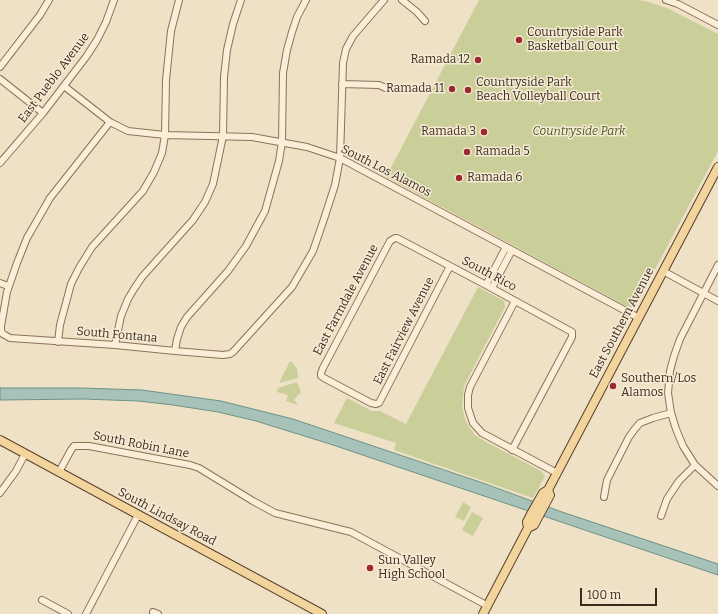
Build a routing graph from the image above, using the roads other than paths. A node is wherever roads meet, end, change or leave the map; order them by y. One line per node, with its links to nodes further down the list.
1 (49, 0): 12 (street)
2 (114, 0): 15 (street, East Pueblo Avenue)
3 (179, 0): 19 (street)
4 (241, 0): 20 (street)
5 (306, 0): 21 (street)
6 (384, 0): 14 (street)
7 (402, 0): 10 (street)
8 (666, 0): 9 (street)
9 (679, 2): 11 (street)
10 (425, 21)
11 (718, 25)
12 (0, 67)
13 (0, 79): 17 (street)
14 (342, 84): 16 (street); 22 (street)
15 (64, 86): 17 (street, East Pueblo Avenue); 18 (street, South Los Alamos)
16 (388, 89)
17 (43, 113): 23 (street, East Pueblo Avenue)
18 (110, 122): 19 (street, South Los Alamos); 31 (street)
19 (165, 135): 20 (street, South Los Alamos); 38 (street)
20 (224, 136): 21 (street, South Los Alamos); 39 (street)
21 (282, 142): 22 (street, South Los Alamos); 40 (street)
22 (340, 158): 26 (street, South Los Alamos); 40 (street, South Fontana)
23 (0, 163)
24 (718, 167): 29 (main road, East Southern Avenue)
25 (395, 238): 28 (street, South Rico); 41 (street, East Farmdale Avenue)
26 (509, 249): 32 (street); 36 (street, South Los Alamos)
27 (718, 265): 33 (street)
28 (450, 266): 32 (street, South Rico); 41 (street, East Fairview Avenue)
29 (663, 271): 33 (street); 36 (main road, East Southern Avenue)
30 (0, 283): 31 (street)
31 (8, 286): 37 (street)
32 (489, 287): 34 (street, South Rico)
33 (704, 294): 35 (street); 42 (street)
34 (515, 301): 44 (street); 44 (street, South Rico)
35 (718, 301)
36 (639, 318): 48 (main road, East Southern Avenue)
37 (1, 335): 38 (street, South Fontana)
38 (58, 342): 39 (street, South Fontana)
39 (115, 345): 40 (street, South Fontana)
40 (176, 351)
41 (376, 404)
42 (671, 413): 46 (street); 51 (street)
43 (0, 440): 45 (main road, South Lindsay Road)
44 (512, 450): 48 (street)
45 (25, 454): 47 (main road, South Lindsay Road); 50 (street)
46 (695, 465): 49 (street); 53 (street)
47 (59, 472): 52 (main road, South Lindsay Road); 55 (street, South Robin Lane)
48 (557, 473): 55 (main road, East Southern Avenue)
49 (718, 486)
50 (0, 493)
51 (604, 497)
52 (138, 515): 57 (street); 58 (main road, South Lindsay Road)
53 (661, 516)
54 (42, 600): 56 (street)
55 (488, 606): 59 (main road, East Southern Avenue)
56 (68, 614)
57 (86, 614)
58 (322, 614)
59 (484, 614)

